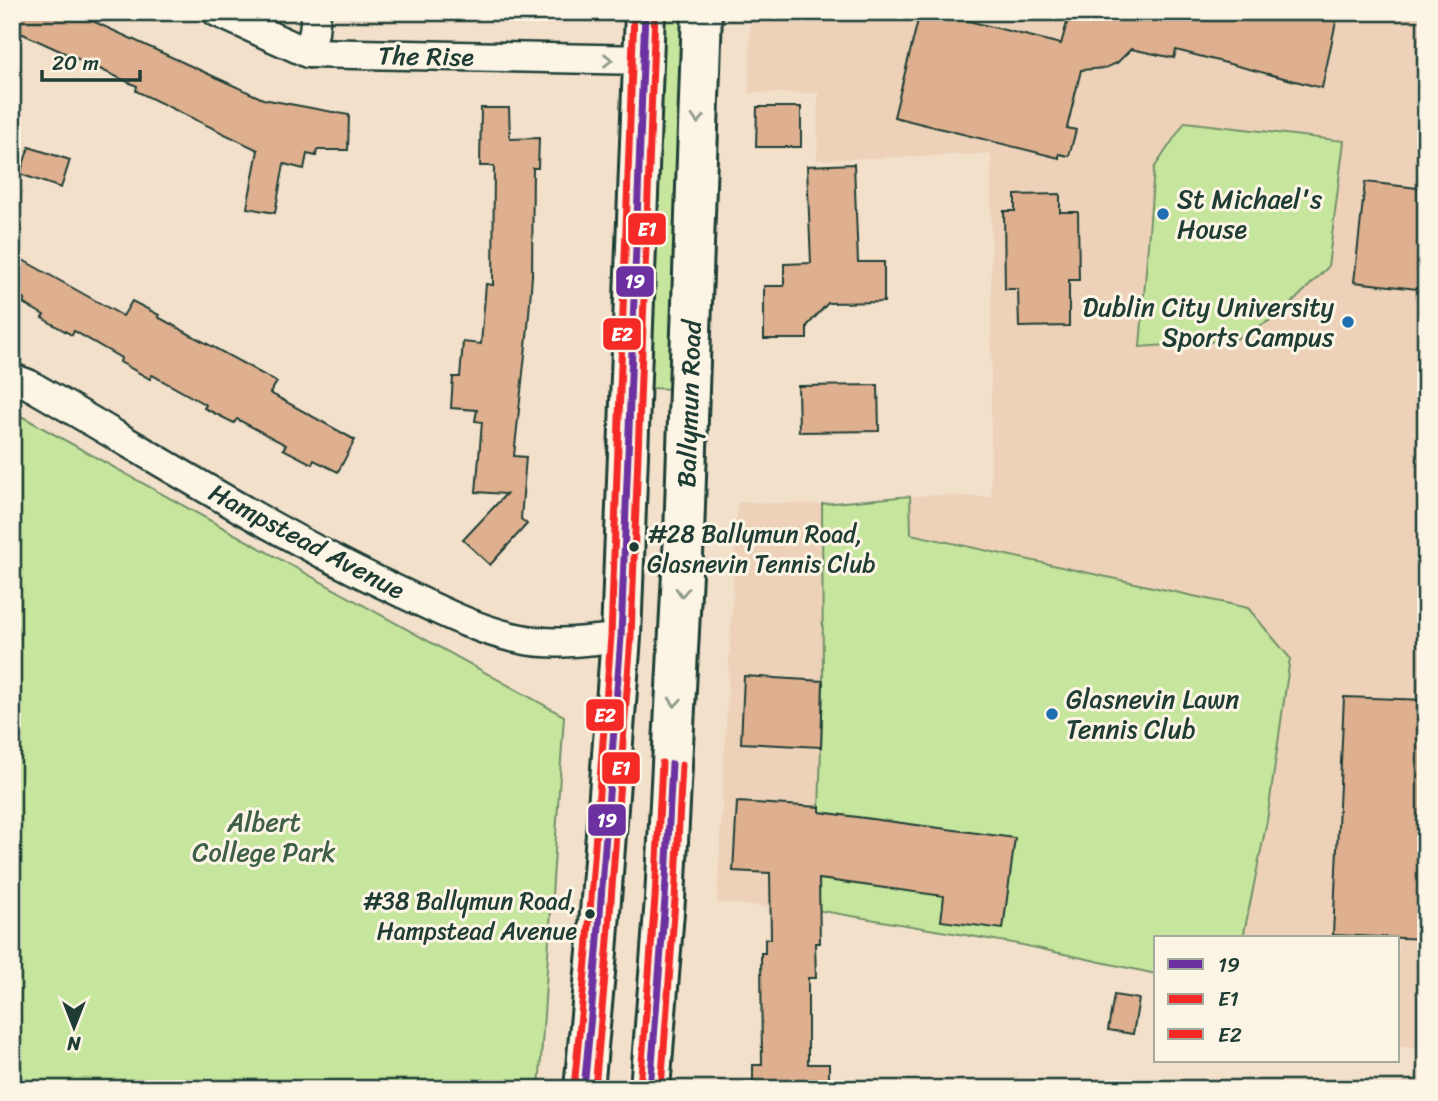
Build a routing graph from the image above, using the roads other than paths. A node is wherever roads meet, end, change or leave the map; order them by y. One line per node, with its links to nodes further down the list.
1 (217, 12): 5 (street, The Rise)
2 (316, 12): 5 (street)
3 (645, 12): 6 (main road)
4 (702, 12): 9 (main road, Ballymun Road, one-way to 9)
5 (308, 53): 6 (street, The Rise, one-way to 6)
6 (645, 60): 8 (main road)
7 (12, 378): 8 (street, Hampstead Avenue)
8 (621, 637): 9 (main road); 10 (main road)
9 (679, 639): 11 (main road, Ballymun Road, one-way to 11)
10 (584, 1089)
11 (650, 1089)

